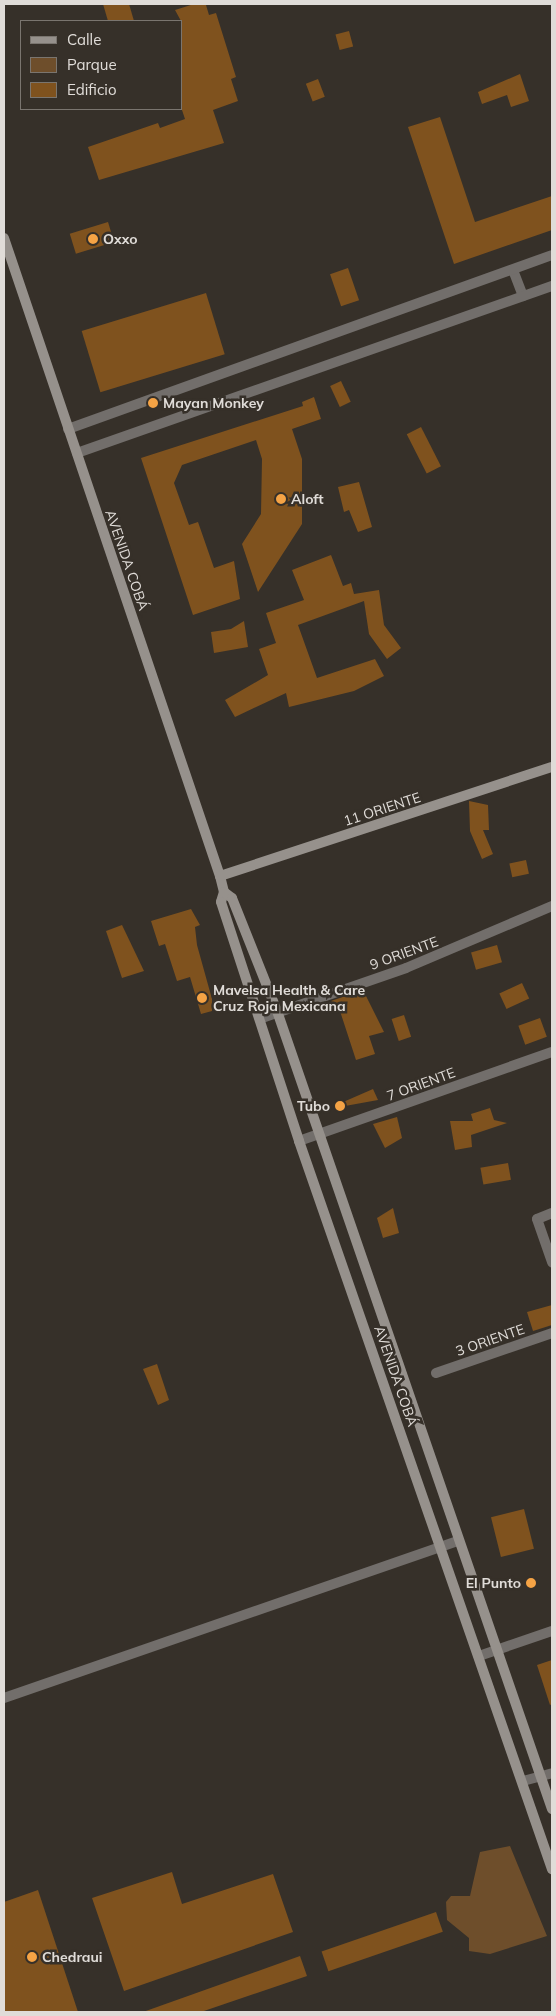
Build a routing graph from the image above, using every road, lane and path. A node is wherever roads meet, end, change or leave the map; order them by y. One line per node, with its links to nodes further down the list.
1 (4, 238): 6 (main road, AVENIDA COBÁ)
2 (552, 255): 3 (street)
3 (513, 270): 5 (street); 6 (street)
4 (552, 286): 5 (street)
5 (523, 296): 7 (street)
6 (68, 429): 7 (main road, AVENIDA COBÁ)
7 (77, 453): 9 (main road, AVENIDA COBÁ)
8 (552, 767): 9 (main road, 11 ORIENTE)
9 (220, 876): 10 (main road, AVENIDA COBÁ)
10 (224, 892): 12 (main road, AVENIDA COBÁ); 13 (main road, AVENIDA COBÁ)
11 (552, 906): 12 (street, 9 ORIENTE)
12 (277, 1012): 13 (street, 9 ORIENTE); 15 (main road, AVENIDA COBÁ)
13 (262, 1018): 16 (main road, AVENIDA COBÁ)
14 (552, 1052): 15 (street, 7 ORIENTE)
15 (318, 1135): 16 (street, 7 ORIENTE); 21 (main road, AVENIDA COBÁ)
16 (299, 1141): 22 (main road, AVENIDA COBÁ)
17 (552, 1213): 18 (street)
18 (552, 1262)
19 (552, 1333): 20 (street, 3 ORIENTE)
20 (436, 1374)
21 (458, 1541): 22 (street); 24 (main road, AVENIDA COBÁ)
22 (442, 1546): 25 (main road, AVENIDA COBÁ); 26 (street)
23 (552, 1631): 24 (street)
24 (498, 1649): 25 (street); 28 (main road, AVENIDA COBÁ)
25 (479, 1656): 29 (main road, AVENIDA COBÁ)
26 (4, 1698)
27 (552, 1773): 28 (street)
28 (542, 1776): 29 (street); 30 (main road, AVENIDA COBÁ)
29 (523, 1781): 31 (main road, AVENIDA COBÁ)
30 (552, 1809)
31 (552, 1869)

